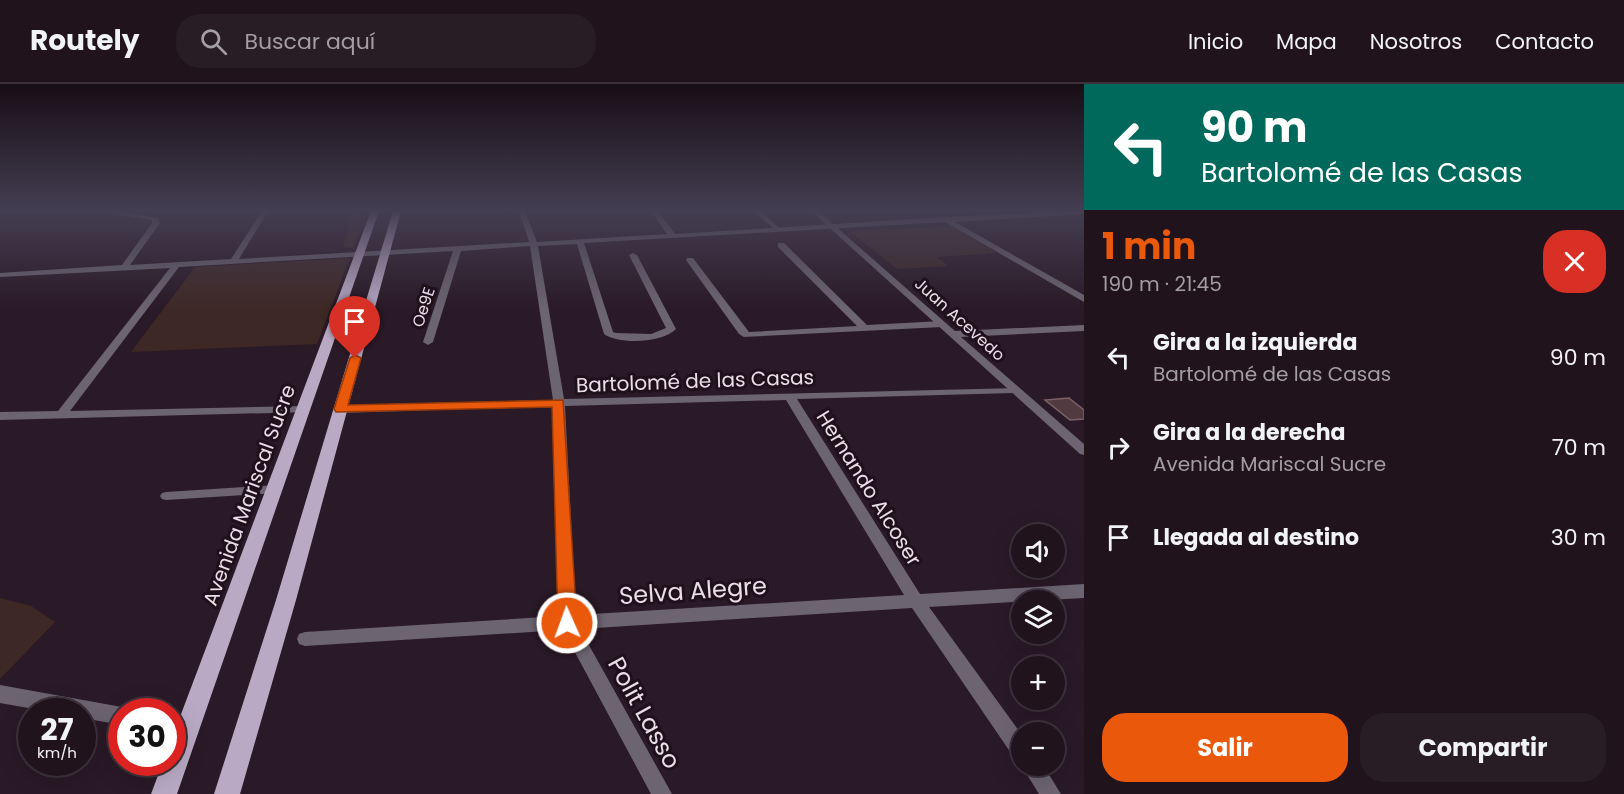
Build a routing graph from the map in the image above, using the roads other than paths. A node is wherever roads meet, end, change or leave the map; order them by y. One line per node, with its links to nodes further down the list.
1 (141, 244): 16 (street)
2 (244, 244): 14 (street)
3 (363, 244): 28 (main road, Avenida Mariscal Sucre)
4 (388, 244): 27 (main road)
5 (544, 244): 9 (street)
6 (581, 244): 12 (street)
7 (851, 244): 19 (street, Juan Acevedo)
8 (989, 244): 18 (street)
9 (534, 245): 11 (street); 26 (street)
10 (781, 245): 20 (street)
11 (458, 247): 14 (street); 23 (street, Oe9E)
12 (633, 255)
13 (690, 260): 20 (street)
14 (233, 262): 15 (street)
15 (176, 265): 16 (street); 29 (street)
16 (124, 268): 17 (street)
17 (0, 275)
18 (1084, 299)
19 (942, 324): 20 (street); 22 (street, Juan Acevedo)
20 (864, 328)
21 (1084, 328): 22 (street)
22 (955, 334): 24 (street, Juan Acevedo)
23 (428, 342)
24 (1014, 390): 25 (street, Bartolomé de las Casas); 31 (street, Juan Acevedo)
25 (789, 396): 26 (street, Bartolomé de las Casas); 35 (street, Hernando Alcoser)
26 (559, 403): 27 (street, Bartolomé de las Casas); 36 (street)
27 (341, 409): 45 (main road)
28 (304, 410): 29 (street); 32 (main road, Avenida Mariscal Sucre)
29 (61, 415): 30 (street)
30 (0, 416)
31 (1084, 451)
32 (276, 489): 33 (lane); 40 (main road, Avenida Mariscal Sucre)
33 (166, 496)
34 (1084, 591): 35 (street, Selva Alegre)
35 (916, 601): 36 (street, Selva Alegre); 41 (street, Hernando Alcoser)
36 (567, 623): 37 (street, Selva Alegre); 46 (street, Polit Lasso)
37 (305, 639)
38 (0, 694): 39 (street)
39 (108, 713)
40 (186, 715)
41 (1011, 736)
42 (169, 776): 44 (main road, Avenida Mariscal Sucre)
43 (1039, 776): 47 (street)
44 (164, 794)
45 (227, 794)
46 (662, 794)
47 (1052, 794)

